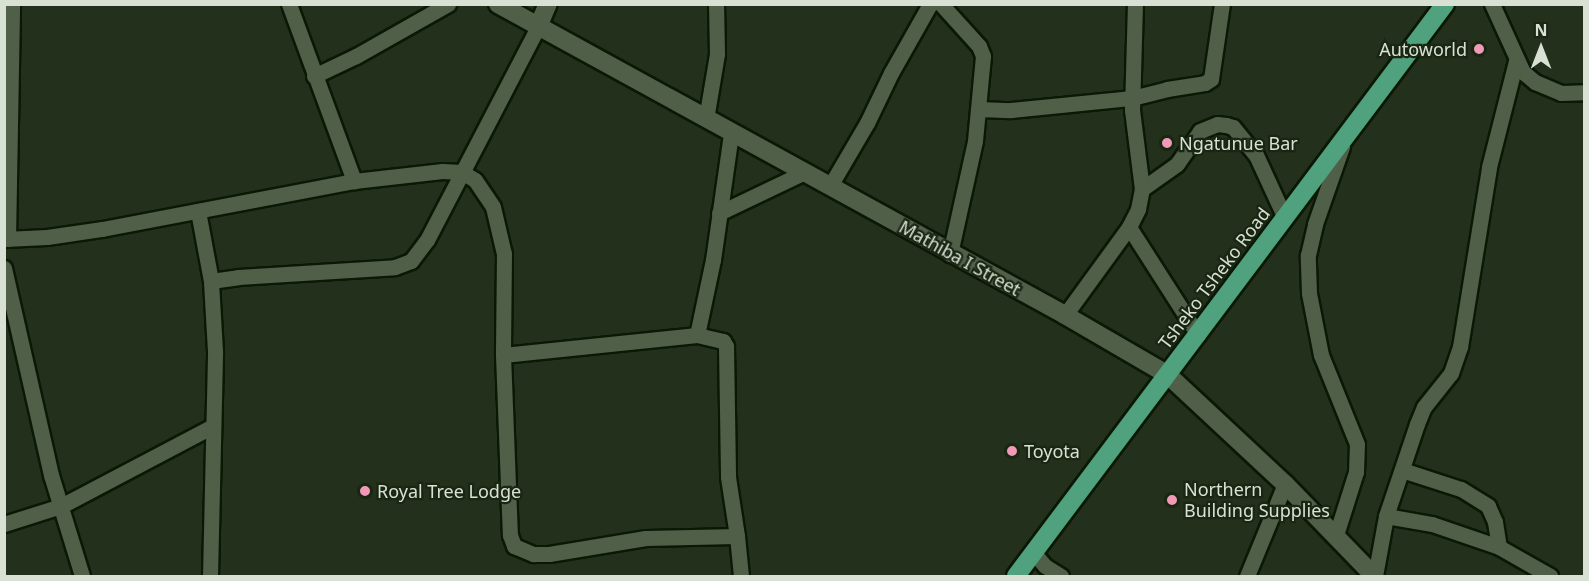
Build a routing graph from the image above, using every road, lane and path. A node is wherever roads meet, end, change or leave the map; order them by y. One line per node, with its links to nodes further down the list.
1 (12, 4): 31 (street)
2 (289, 4): 15 (street)
3 (448, 4): 15 (street)
4 (498, 4): 13 (street, Mathiba I Street)
5 (548, 4): 13 (street)
6 (716, 4): 19 (street)
7 (930, 4): 25 (street)
8 (941, 4): 18 (street)
9 (1135, 4): 17 (street)
10 (1222, 4): 17 (street)
11 (1445, 4): 21 (highway, Tsheko Tsheko Road)
12 (1492, 4): 14 (street)
13 (538, 27): 19 (street, Mathiba I Street); 22 (street)
14 (1516, 61): 16 (street); 41 (street)
15 (314, 76): 24 (street)
16 (1584, 92)
17 (1132, 98): 18 (street); 26 (street)
18 (978, 109): 32 (street)
19 (706, 119): 20 (street, Mathiba I Street)
20 (731, 133): 23 (street, Mathiba I Street); 28 (street)
21 (1346, 137): 29 (highway, Tsheko Tsheko Road); 46 (street)
22 (462, 172): 24 (street); 34 (street); 38 (street)
23 (805, 172): 25 (street, Mathiba I Street); 28 (street)
24 (354, 182): 27 (street)
25 (830, 186): 32 (street, Mathiba I Street)
26 (1142, 189): 29 (street); 30 (street)
27 (198, 211): 31 (street); 34 (street)
28 (719, 213): 36 (street)
29 (1285, 218): 37 (highway, Tsheko Tsheko Road)
30 (1129, 227): 35 (street); 37 (street)
31 (6, 239)
32 (950, 254): 35 (street, Mathiba I Street)
33 (4, 268): 43 (street)
34 (211, 281): 40 (street)
35 (1065, 315): 39 (street, Mathiba I Street)
36 (697, 335): 38 (street); 47 (street)
37 (1198, 335): 39 (highway, Tsheko Tsheko Road)
38 (503, 355): 47 (street)
39 (1168, 375): 42 (street, Mathiba I Street); 49 (highway, Tsheko Tsheko Road)
40 (213, 426): 43 (street); 51 (street)
41 (1402, 470): 44 (street); 48 (street)
42 (1285, 484): 46 (street, Mathiba I Street); 55 (street)
43 (61, 506): 45 (street); 50 (street)
44 (1386, 516): 48 (street); 56 (street)
45 (4, 524)
46 (1336, 535): 56 (street, Mathiba I Street)
47 (736, 536): 52 (street)
48 (1498, 547): 57 (street)
49 (1034, 553): 53 (highway, Tsheko Tsheko Road); 54 (street)
50 (82, 576)
51 (210, 576)
52 (741, 576)
53 (1016, 576)
54 (1061, 576)
55 (1247, 576)
56 (1375, 576)
57 (1550, 576)

